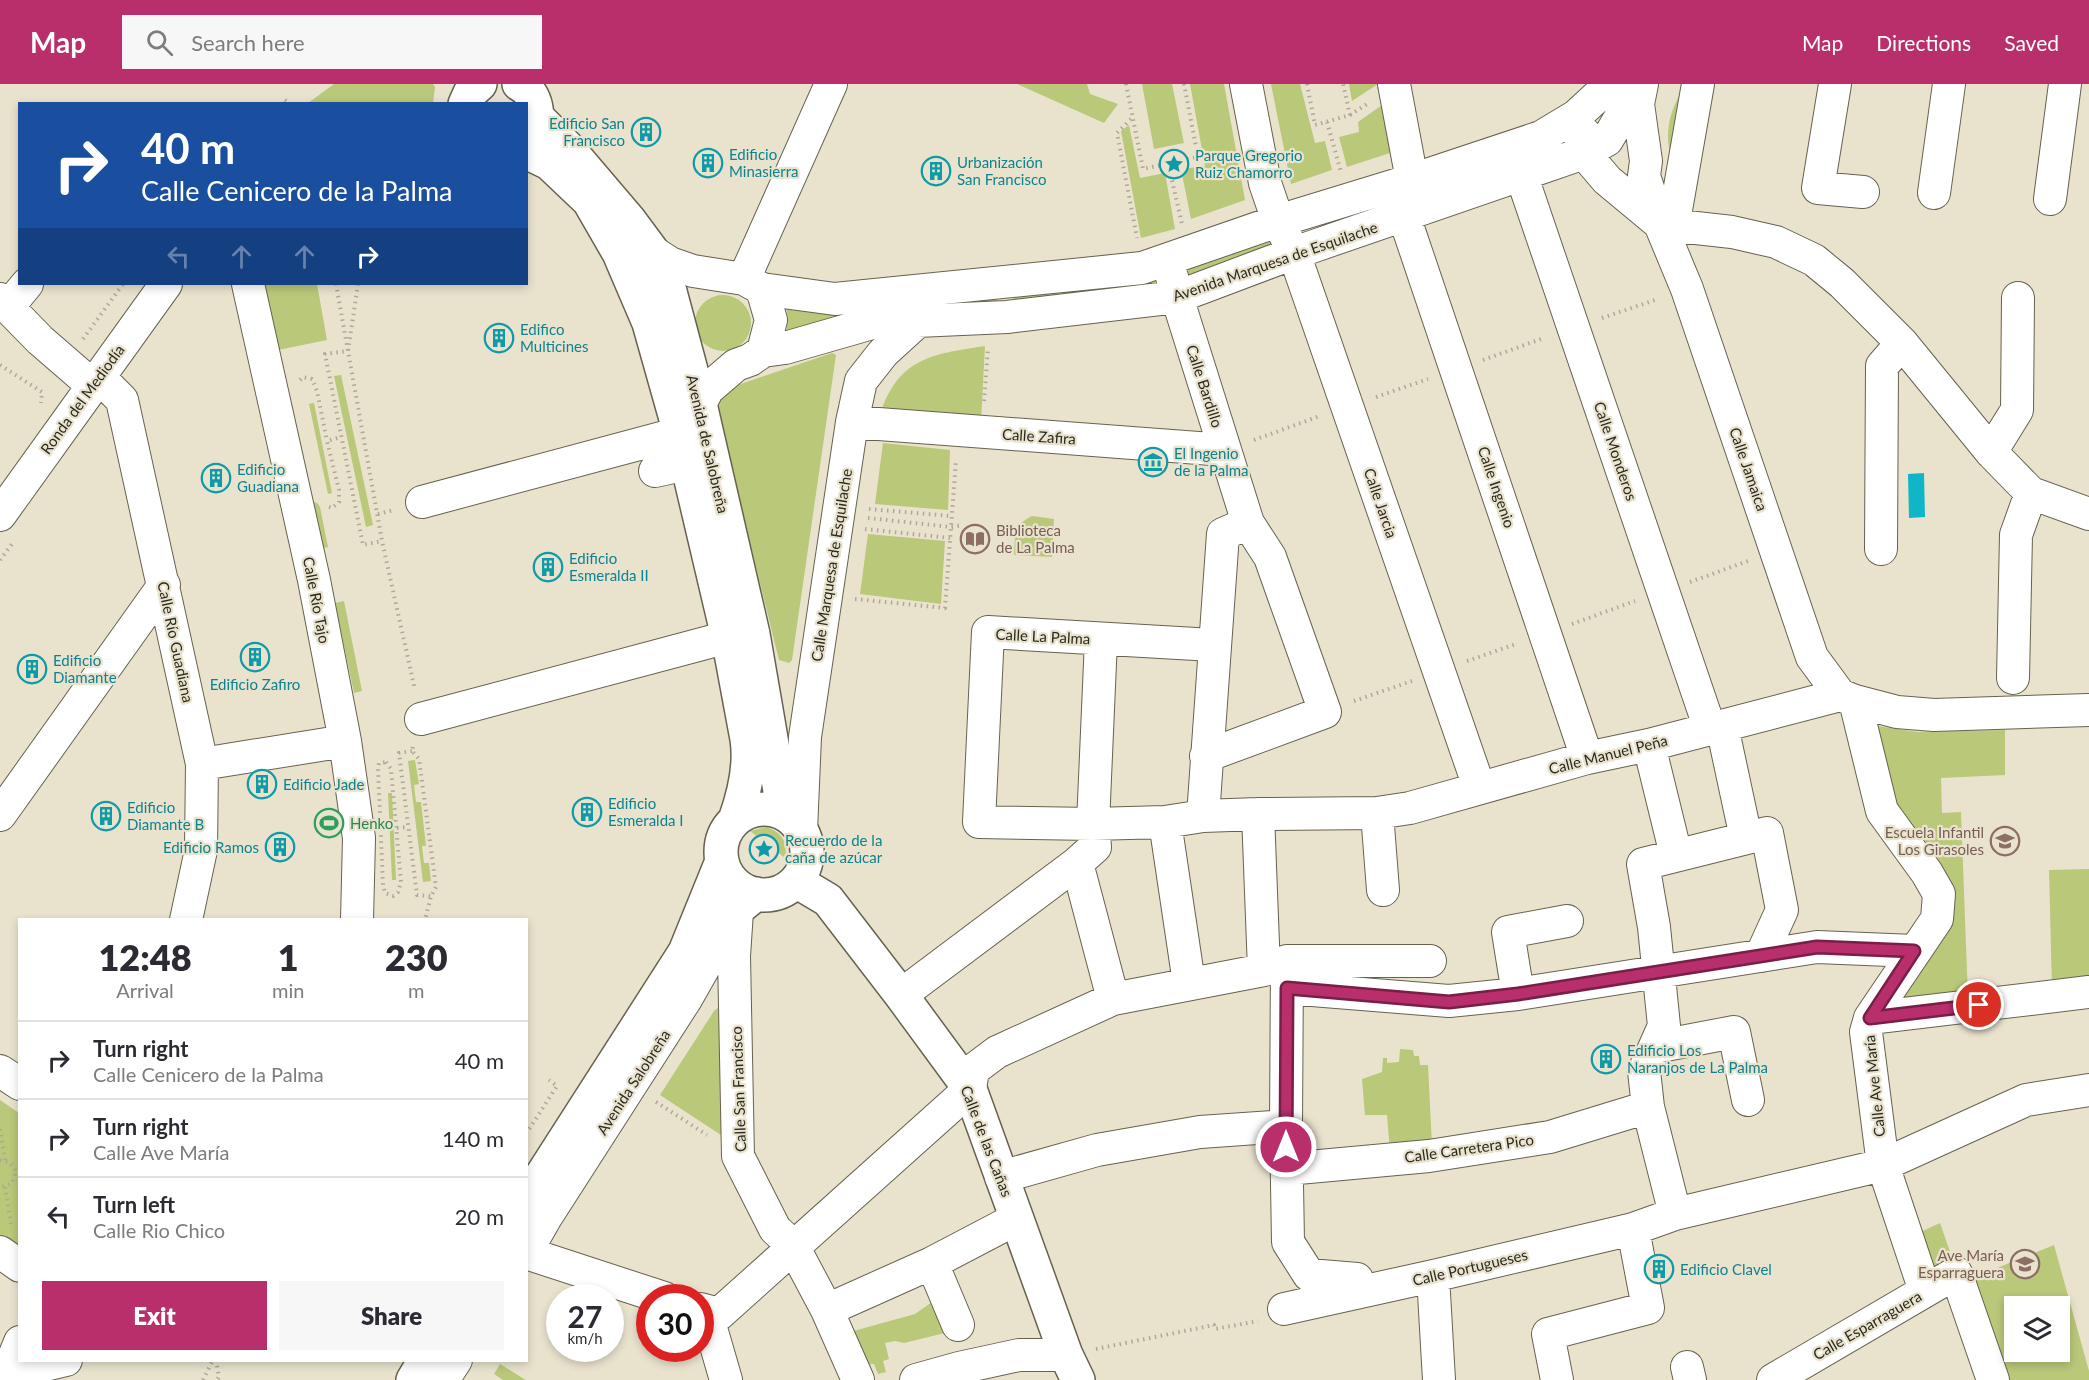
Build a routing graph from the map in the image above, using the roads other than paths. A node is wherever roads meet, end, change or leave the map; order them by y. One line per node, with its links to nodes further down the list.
1 (480, 84): 11 (main road)
2 (519, 84): 12 (main road)
3 (831, 84): 27 (street)
4 (1246, 84): 21 (street, Calle Jarcia)
5 (1394, 84): 16 (street)
6 (1698, 84): 22 (street)
7 (1835, 84): 17 (street)
8 (1949, 84): 18 (street)
9 (2065, 84): 19 (street)
10 (1623, 95): 14 (street); 16 (street); 22 (street, Calle Jamaica)
11 (466, 102)
12 (532, 130): 24 (main road, Avenida de Salobreña)
13 (528, 153): 23 (main road, Avenida de Salobreña)
14 (1584, 153): 15 (street, Avenida Marquesa de Esquilache); 22 (street, Calle Jamaica)
15 (1521, 174): 20 (street, Avenida Marquesa de Esquilache); 59 (street, Calle Monderos)
16 (1412, 180): 21 (street)
17 (1863, 192)
18 (1934, 193)
19 (2050, 199)
20 (1404, 216): 25 (street, Avenida Marquesa de Esquilache); 63 (street, Calle Ingenio)
21 (1278, 222): 25 (street, Calle Jarcia); 26 (street)
22 (1667, 225): 35 (street); 56 (street, Calle Jamaica)
23 (608, 233): 34 (street); 41 (main road, Avenida de Salobreña)
24 (653, 252): 27 (street); 34 (main road, Avenida de Salobreña)
25 (1294, 254): 31 (street, Avenida Marquesa de Esquilache); 65 (street, Calle Jarcia)
26 (1179, 255): 27 (street); 31 (street, Calle Bardillo)
27 (753, 284): 36 (street)
28 (165, 285): 38 (street, Ronda del Mediodía)
29 (248, 285): 60 (street, Calle Río Tajo)
30 (12, 296): 38 (street, Calle Río Guadiana)
31 (1177, 297): 33 (street, Avenida Marquesa de Esquilache); 42 (street, Calle Bardillo)
32 (2018, 298): 43 (street)
33 (917, 322): 36 (street, Avenida Marquesa de Esquilache); 40 (street, Calle Marquesa de Esquilache)
34 (682, 332): 37 (street); 39 (main road, Avenida de Salobreña)
35 (1902, 343): 43 (street); 50 (street)
36 (763, 351): 37 (street, Avenida Marquesa de Esquilache)
37 (735, 365): 39 (street, Avenida Marquesa de Esquilache)
38 (95, 381): 48 (street, Ronda del Mediodía); 51 (street, Calle Río Guadiana)
39 (700, 404): 71 (main road, Avenida de Salobreña)
40 (852, 422): 42 (street, Calle Zafira); 71 (street, Calle Marquesa de Esquilache)
41 (684, 448): 44 (street); 46 (street); 52 (main road, Avenida de Salobreña)
42 (1226, 450): 49 (street, Calle Bardillo)
43 (1991, 452): 45 (street)
44 (655, 471)
45 (2031, 493): 47 (street); 55 (street)
46 (422, 502)
47 (2089, 514)
48 (0, 515)
49 (1248, 523): 54 (street); 62 (street, Calle Bardillo)
50 (1881, 549)
51 (164, 585): 64 (street, Calle Río Guadiana); 68 (street)
52 (728, 637): 58 (street); 70 (main road, Avenida de Salobreña)
53 (1101, 640): 54 (street, Calle La Palma); 72 (street, Calle La Palma); 74 (street)
54 (1213, 645): 62 (street)
55 (2013, 678)
56 (1847, 698): 57 (street); 59 (street, Calle Manuel Peña); 85 (street, Calle Ave María)
57 (2089, 710)
58 (421, 719)
59 (1716, 728): 61 (street, Calle Manuel Peña); 75 (street, Calle Monderos)
60 (345, 741): 64 (street); 83 (street, Calle Río Tajo)
61 (1649, 745): 63 (street, Calle Manuel Peña); 76 (street)
62 (1206, 756): 69 (street)
63 (1587, 758): 65 (street, Calle Manuel Peña)
64 (202, 764): 82 (street, Calle Río Guadiana)
65 (1479, 787): 66 (street, Calle Manuel Peña)
66 (1377, 813): 67 (street, Calle Manuel Peña); 80 (street)
67 (1258, 814): 69 (street, Calle Manuel Peña); 90 (street)
68 (0, 815)
69 (1203, 816): 73 (street, Calle Manuel Peña)
70 (735, 820): 71 (main road); 77 (main road)
71 (792, 822): 79 (main road)
72 (979, 822): 74 (street, Calle Manuel Peña)
73 (1165, 822): 74 (street, Calle Manuel Peña); 91 (street)
74 (1093, 824): 78 (street)
75 (1746, 838): 76 (street); 87 (street)
76 (1676, 855): 89 (street)
77 (722, 861): 81 (main road); 86 (main road, Avenida Salobreña)
78 (1077, 863): 94 (street); 95 (street)
79 (796, 881): 81 (main road); 94 (main road, Calle de las Cañas)
80 (1383, 890)
81 (746, 902): 86 (main road, Avenida Salobreña); 112 (street, Calle San Francisco); 113 (street, Avenida Salobreña)
82 (186, 918)
83 (357, 918)
84 (1567, 921): 93 (street)
85 (1914, 951): 87 (street); 96 (street, Calle Ave María)
86 (685, 952): 108 (main road, Avenida Salobreña)
87 (1761, 956): 89 (street)
88 (1430, 961): 90 (street)
89 (1658, 970): 93 (street); 97 (street)
90 (1279, 973): 91 (street); 93 (street); 104 (street)
91 (1190, 983): 95 (street)
92 (2089, 992): 96 (street)
93 (1518, 994)
94 (901, 995): 100 (main road, Calle de las Cañas)
95 (1113, 999): 100 (street)
96 (1870, 1018): 105 (street, Calle Ave María)
97 (1655, 1047): 102 (street); 103 (street)
98 (0, 1071): 99 (street)
99 (18, 1083)
100 (970, 1089): 107 (main road, Calle de las Cañas); 112 (street)
101 (2089, 1090): 105 (street, Calle Portugueses)
102 (1748, 1100)
103 (1648, 1107): 106 (street, Calle Carretera Pico); 109 (street)
104 (1286, 1126): 106 (street); 107 (street)
105 (1883, 1165): 109 (street, Calle Portugueses); 121 (street, Calle Ave María)
106 (1287, 1169): 120 (street)
107 (1001, 1177): 110 (main road, Calle de las Cañas)
108 (528, 1197)
109 (1675, 1214): 111 (street, Calle Portugueses)
110 (1016, 1219): 116 (street); 131 (main road, Calle de las Cañas)
111 (1633, 1228): 118 (street, Calle Portugueses); 139 (street)
112 (793, 1246): 123 (street, Calle San Francisco); 124 (street)
113 (528, 1249)
114 (0, 1252): 117 (street)
115 (528, 1253): 119 (street)
116 (932, 1263): 123 (street); 125 (street)
117 (18, 1265)
118 (1433, 1276): 120 (street, Calle Portugueses); 138 (street)
119 (636, 1289)
120 (1358, 1291): 122 (street, Calle Portugueses)
121 (1925, 1291): 140 (street, Calle Esparraguera); 141 (street, Calle Esparraguera)
122 (1284, 1309)
123 (827, 1310): 136 (street, Calle San Francisco)
124 (714, 1313)
125 (958, 1325)
126 (714, 1343): 135 (street)
127 (18, 1347): 132 (street)
128 (59, 1362): 132 (street)
129 (424, 1362): 133 (main road)
130 (455, 1362): 134 (street)
131 (1072, 1367): 137 (street)
132 (5, 1377)
133 (413, 1380)
134 (443, 1380)
135 (726, 1380)
136 (858, 1380)
137 (916, 1380)
138 (1439, 1380)
139 (1557, 1380)
140 (1773, 1380)
141 (1993, 1380)

